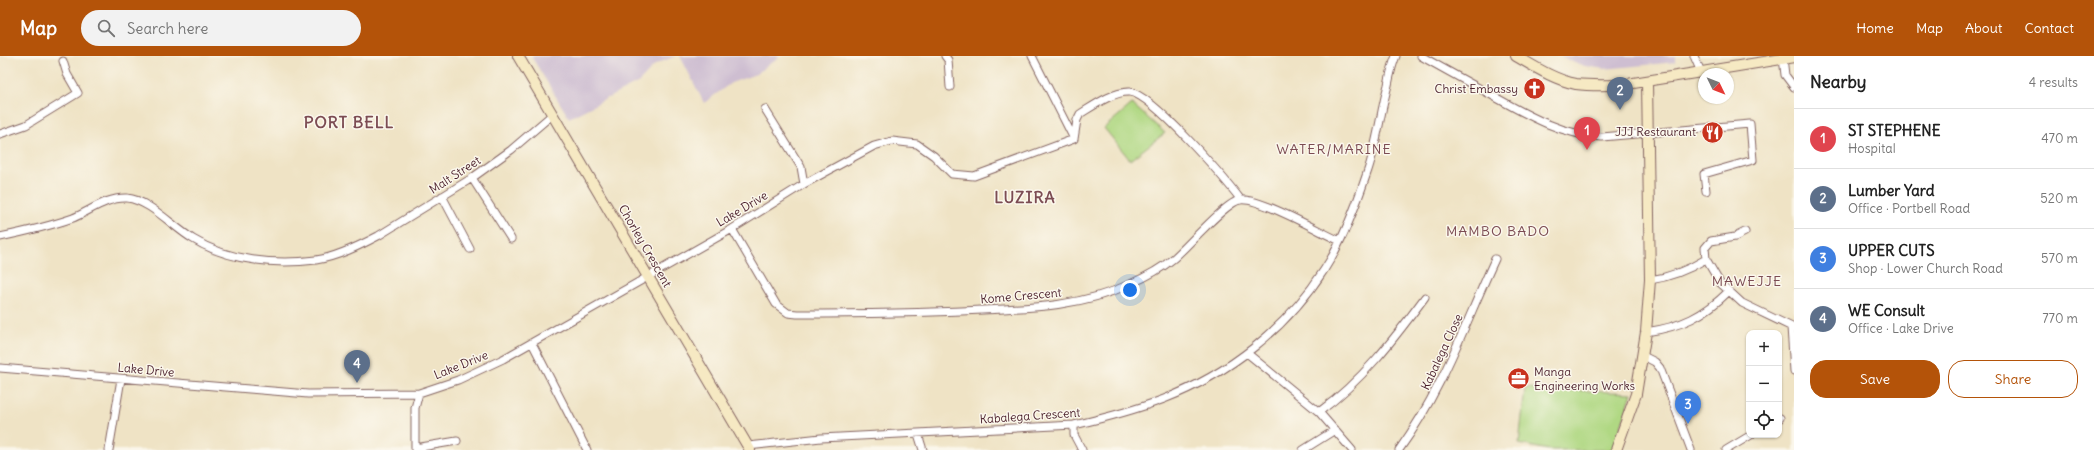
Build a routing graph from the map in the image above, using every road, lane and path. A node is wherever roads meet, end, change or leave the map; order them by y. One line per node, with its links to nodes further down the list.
1 (518, 56): 19 (main road, Chorley Crescent)
2 (945, 56): 16 (street)
3 (1032, 56): 22 (street)
4 (1396, 56): 32 (street, Kabalega Crescent)
5 (1421, 56): 21 (street)
6 (1516, 56): 15 (main road)
7 (1694, 56): 12 (street)
8 (1794, 57): 9 (main road)
9 (1783, 58): 10 (main road); 17 (street)
10 (1752, 60): 13 (main road)
11 (63, 61): 20 (street)
12 (1699, 68)
13 (1718, 68)
14 (1698, 72): 15 (main road)
15 (1647, 81): 21 (main road)
16 (950, 87)
17 (1794, 88)
18 (765, 109): 24 (street)
19 (553, 114): 23 (street, Malt Street); 36 (main road, Chorley Crescent)
20 (0, 134)
21 (1648, 134): 25 (street); 37 (main road)
22 (1074, 138): 24 (street, Lake Drive); 27 (street)
23 (472, 178): 26 (street, Malt Street); 31 (street)
24 (804, 184): 28 (street, Lake Drive)
25 (1706, 191)
26 (442, 196): 30 (street, Malt Street); 33 (street)
27 (1241, 200): 28 (street, Kome Crescent); 32 (street)
28 (732, 229): 36 (street, Lake Drive)
29 (1745, 232): 34 (street)
30 (0, 237)
31 (511, 238)
32 (1340, 241): 43 (street, Kabalega Crescent)
33 (470, 249)
34 (1706, 258): 37 (street); 38 (street)
35 (1495, 259): 64 (street, Kabalega Close)
36 (647, 276): 42 (street, Lake Drive); 56 (main road, Chorley Crescent)
37 (1650, 280): 41 (main road)
38 (1729, 291): 40 (street); 41 (street)
39 (1424, 297): 49 (street)
40 (1792, 328): 46 (street)
41 (1646, 332): 44 (main road)
42 (532, 343): 48 (street, Lake Drive); 55 (street)
43 (1247, 353): 49 (street); 50 (street, Kabalega Crescent)
44 (1643, 356): 65 (main road); 66 (street)
45 (0, 368): 47 (street, Lake Drive)
46 (1794, 371)
47 (121, 379): 48 (street, Lake Drive); 58 (street)
48 (419, 392): 57 (street)
49 (1319, 412): 51 (street)
50 (1074, 425): 52 (street, Kabalega Crescent); 61 (street)
51 (1335, 430): 62 (street); 63 (street)
52 (918, 434): 56 (street, Kabalega Crescent); 60 (street)
53 (1747, 438): 67 (street)
54 (457, 440): 57 (street)
55 (585, 447): 59 (street)
56 (749, 448)
57 (415, 449)
58 (109, 450)
59 (578, 450)
60 (923, 450)
61 (1082, 450)
62 (1303, 450)
63 (1352, 450)
64 (1399, 450)
65 (1616, 450)
66 (1691, 450)
67 (1726, 450)

